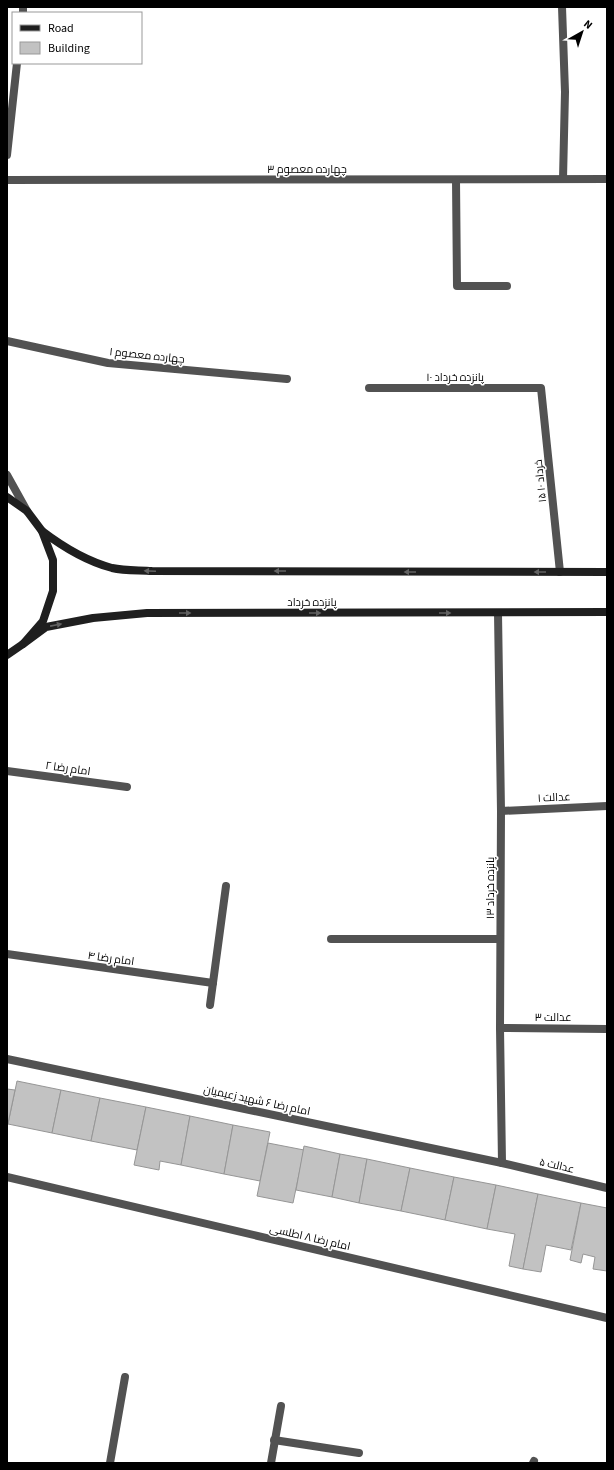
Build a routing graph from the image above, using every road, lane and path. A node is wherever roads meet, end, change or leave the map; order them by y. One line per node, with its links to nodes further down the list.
1 (562, 7): 4 (street)
2 (17, 64): 3 (street)
3 (7, 155)
4 (562, 179): 5 (street, چهارده معصوم ۳); 7 (street, چهارده معصوم ۳)
5 (607, 179)
6 (7, 180): 7 (street, چهارده معصوم ۳)
7 (456, 180): 8 (street)
8 (507, 286)
9 (7, 341): 10 (street, چهارده معصوم ۱)
10 (287, 379)
11 (369, 388): 12 (street, پانزده خرداد ۱۰)
12 (541, 388): 17 (street, ۱۵ خرداد ۱۰)
13 (7, 475): 15 (street)
14 (7, 497): 15 (main road)
15 (27, 511): 16 (main road)
16 (42, 531): 17 (main road, one-way to 16); 21 (main road)
17 (560, 572): 18 (main road)
18 (607, 572)
19 (607, 612): 20 (main road, پانزده خرداد)
20 (498, 613): 21 (main road, پانزده خرداد, one-way to 20); 26 (street, پانزده خرداد ۱۳)
21 (23, 644): 22 (main road, پانزده خرداد)
22 (7, 655)
23 (7, 770): 24 (street, امام رضا ۲)
24 (127, 787)
25 (607, 806): 26 (street, عدالت ۱)
26 (501, 811): 29 (street, پانزده خرداد ۱۳)
27 (226, 886): 31 (street)
28 (331, 939): 29 (street)
29 (500, 939): 33 (street, پانزده خرداد ۱۳)
30 (7, 954): 31 (street, امام رضا ۴)
31 (213, 983): 32 (street)
32 (210, 1005)
33 (500, 1028): 34 (street, عدالت ۳); 36 (street, پانزده خرداد ۱۳)
34 (607, 1029)
35 (7, 1059): 36 (street, امام رضا ۶ شهید زعیمیان)
36 (502, 1163): 38 (street, عدالت ۵)
37 (7, 1177): 39 (street, امام رضا ۸ اطلسی)
38 (607, 1188)
39 (607, 1318)
40 (125, 1377): 44 (street)
41 (281, 1406): 42 (street)
42 (274, 1440): 43 (street); 45 (street)
43 (359, 1453)
44 (110, 1463)
45 (271, 1463)

